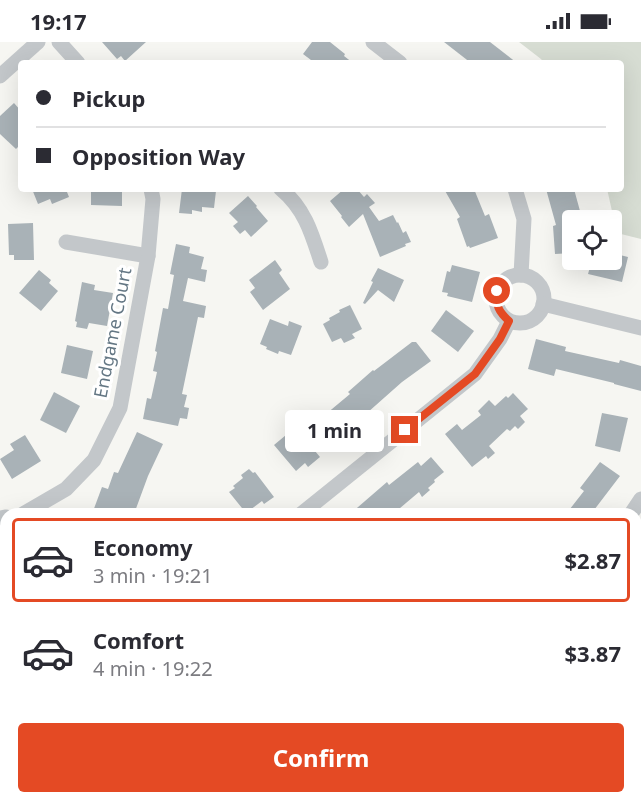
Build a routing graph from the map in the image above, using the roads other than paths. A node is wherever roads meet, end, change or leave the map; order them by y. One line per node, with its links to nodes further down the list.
1 (38, 42): 6 (street)
2 (59, 42): 4 (street)
3 (373, 42): 5 (street)
4 (75, 60)
5 (396, 60)
6 (0, 76)
7 (152, 192): 11 (street, Endgame Court)
8 (285, 192): 12 (street)
9 (516, 192): 13 (street)
10 (66, 242): 11 (street)
11 (148, 256): 17 (street, Endgame Court)
12 (321, 262)
13 (521, 275): 14 (street); 15 (street)
14 (543, 304): 15 (street); 16 (street)
15 (509, 321): 18 (street)
16 (641, 328)
17 (33, 508)
18 (308, 508)

